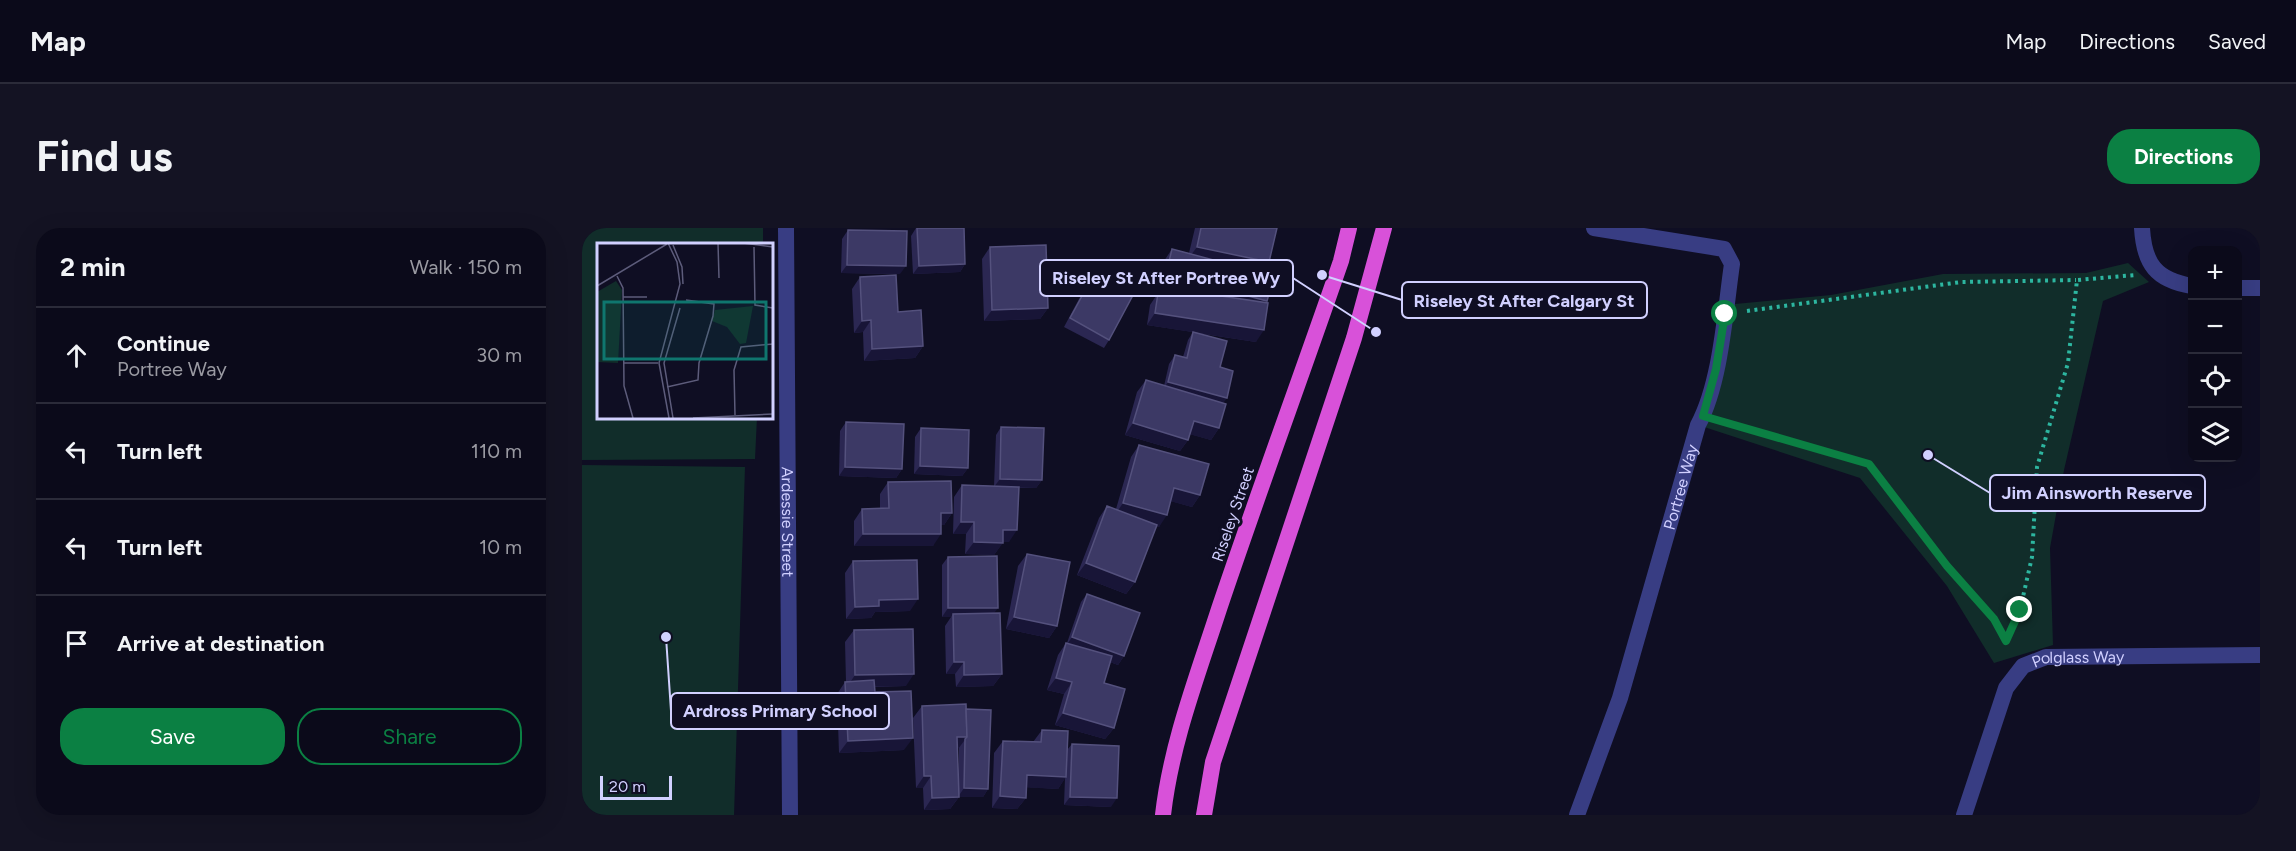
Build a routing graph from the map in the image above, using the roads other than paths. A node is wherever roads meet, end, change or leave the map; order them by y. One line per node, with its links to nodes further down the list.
1 (786, 228): 12 (street, Ardessie Street)
2 (1349, 228): 13 (highway, Riseley Street)
3 (1384, 228): 7 (highway)
4 (1397, 228): 7 (highway)
5 (1594, 228): 15 (street, Portree Way)
6 (2142, 228): 8 (street)
7 (1379, 251): 14 (highway)
8 (2188, 285)
9 (2242, 288): 10 (street)
10 (2260, 288)
11 (2260, 655): 16 (street, Polglass Way)
12 (790, 815)
13 (1163, 815)
14 (1204, 815)
15 (1577, 815)
16 (1964, 815)

